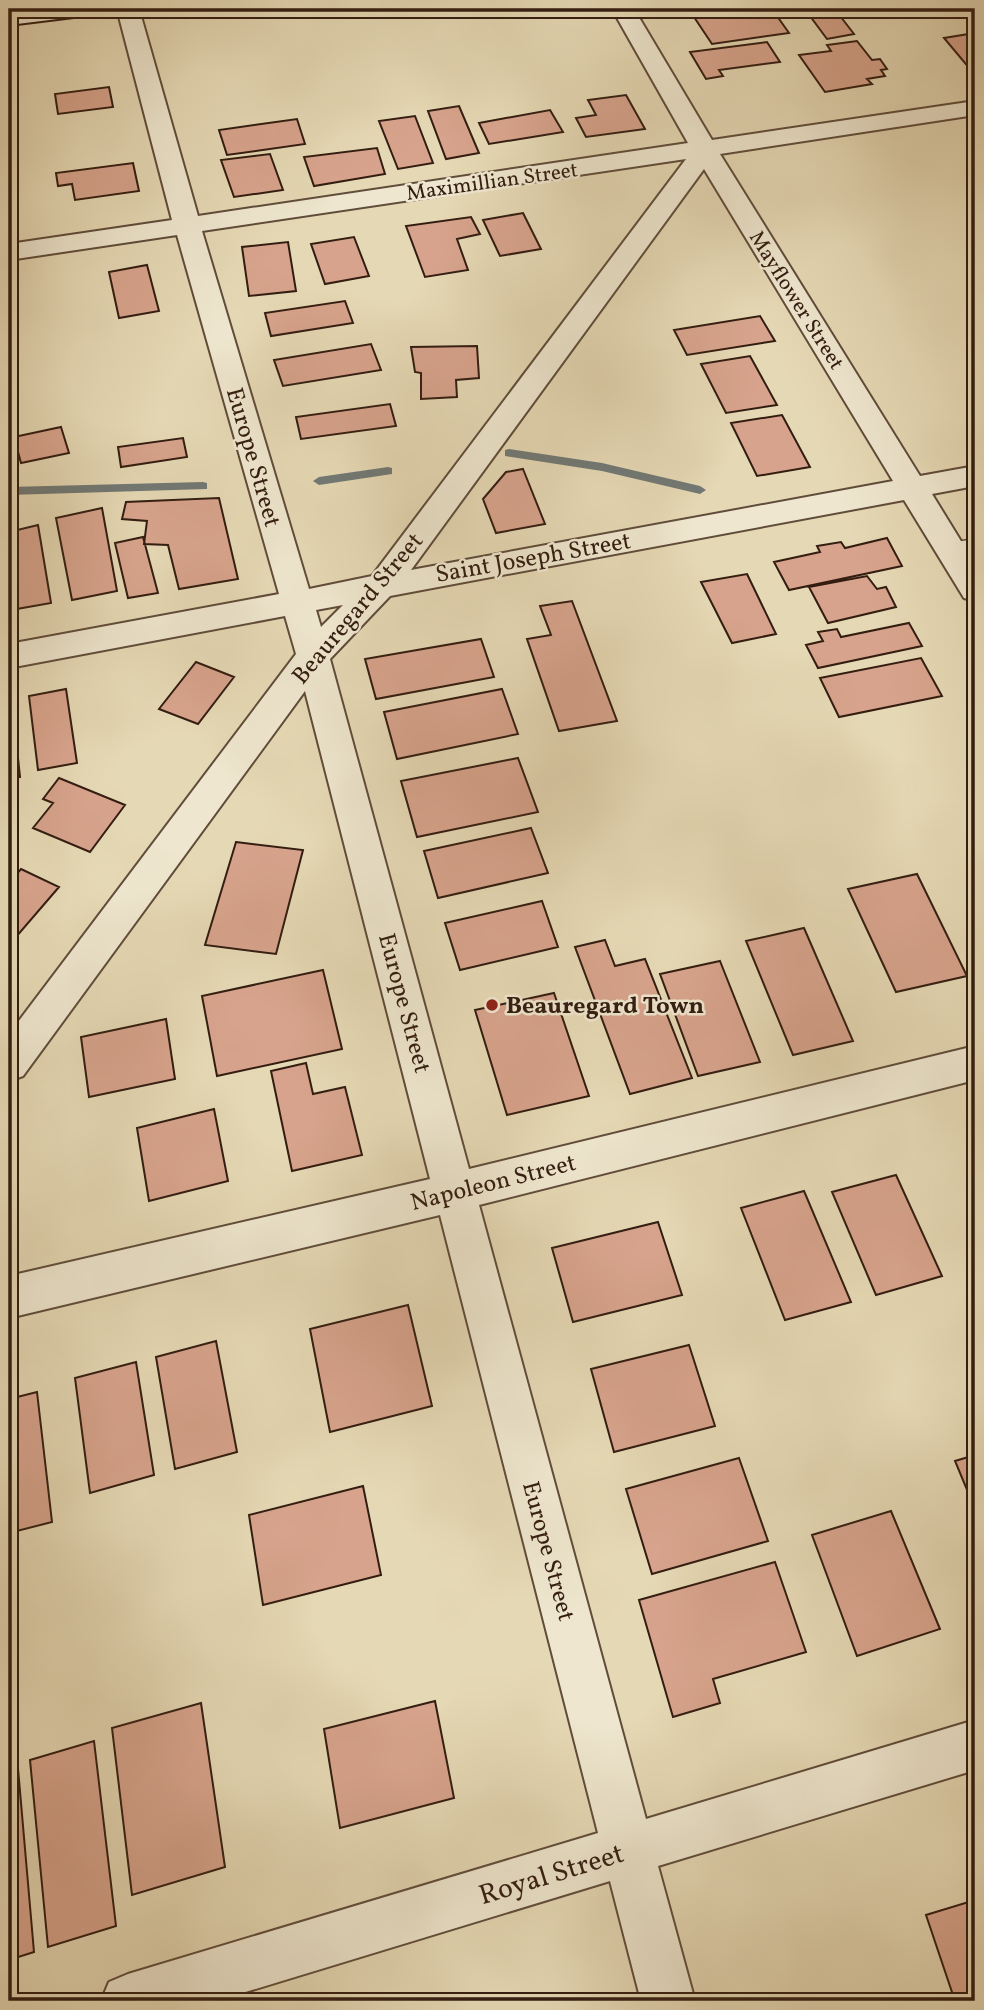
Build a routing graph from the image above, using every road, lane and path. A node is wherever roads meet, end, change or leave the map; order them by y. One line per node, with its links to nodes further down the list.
1 (82, 9): 4 (street)
2 (128, 9): 7 (street, Europe Street)
3 (623, 9): 6 (street, Mayflower Street)
4 (9, 18)
5 (975, 108): 6 (street, Maximillian Street)
6 (705, 150): 7 (street, Maximillian Street); 10 (street, Mayflower Street); 12 (street, Beauregard Street)
7 (187, 225): 8 (street, Maximillian Street); 14 (street, Europe Street)
8 (9, 251)
9 (975, 476): 10 (street, Saint Joseph Street)
10 (912, 487): 11 (street, Mayflower Street); 12 (street, Saint Joseph Street)
11 (963, 547): 13 (street, Mayflower Street)
12 (383, 584): 14 (street, Saint Joseph Street); 16 (street, Beauregard Street)
13 (975, 590)
14 (296, 602): 15 (street, Saint Joseph Street); 16 (street, Europe Street)
15 (9, 656)
16 (313, 656): 18 (street, Beauregard Street); 19 (street, Europe Street)
17 (975, 1063): 19 (street, Napoleon Street)
18 (9, 1064)
19 (454, 1192): 20 (street, Napoleon Street); 22 (street, Europe Street)
20 (9, 1297)
21 (975, 1745): 22 (street, Royal Street)
22 (628, 1849): 23 (street, Royal Street); 24 (street, Europe Street)
23 (128, 2001)
24 (668, 2001)

